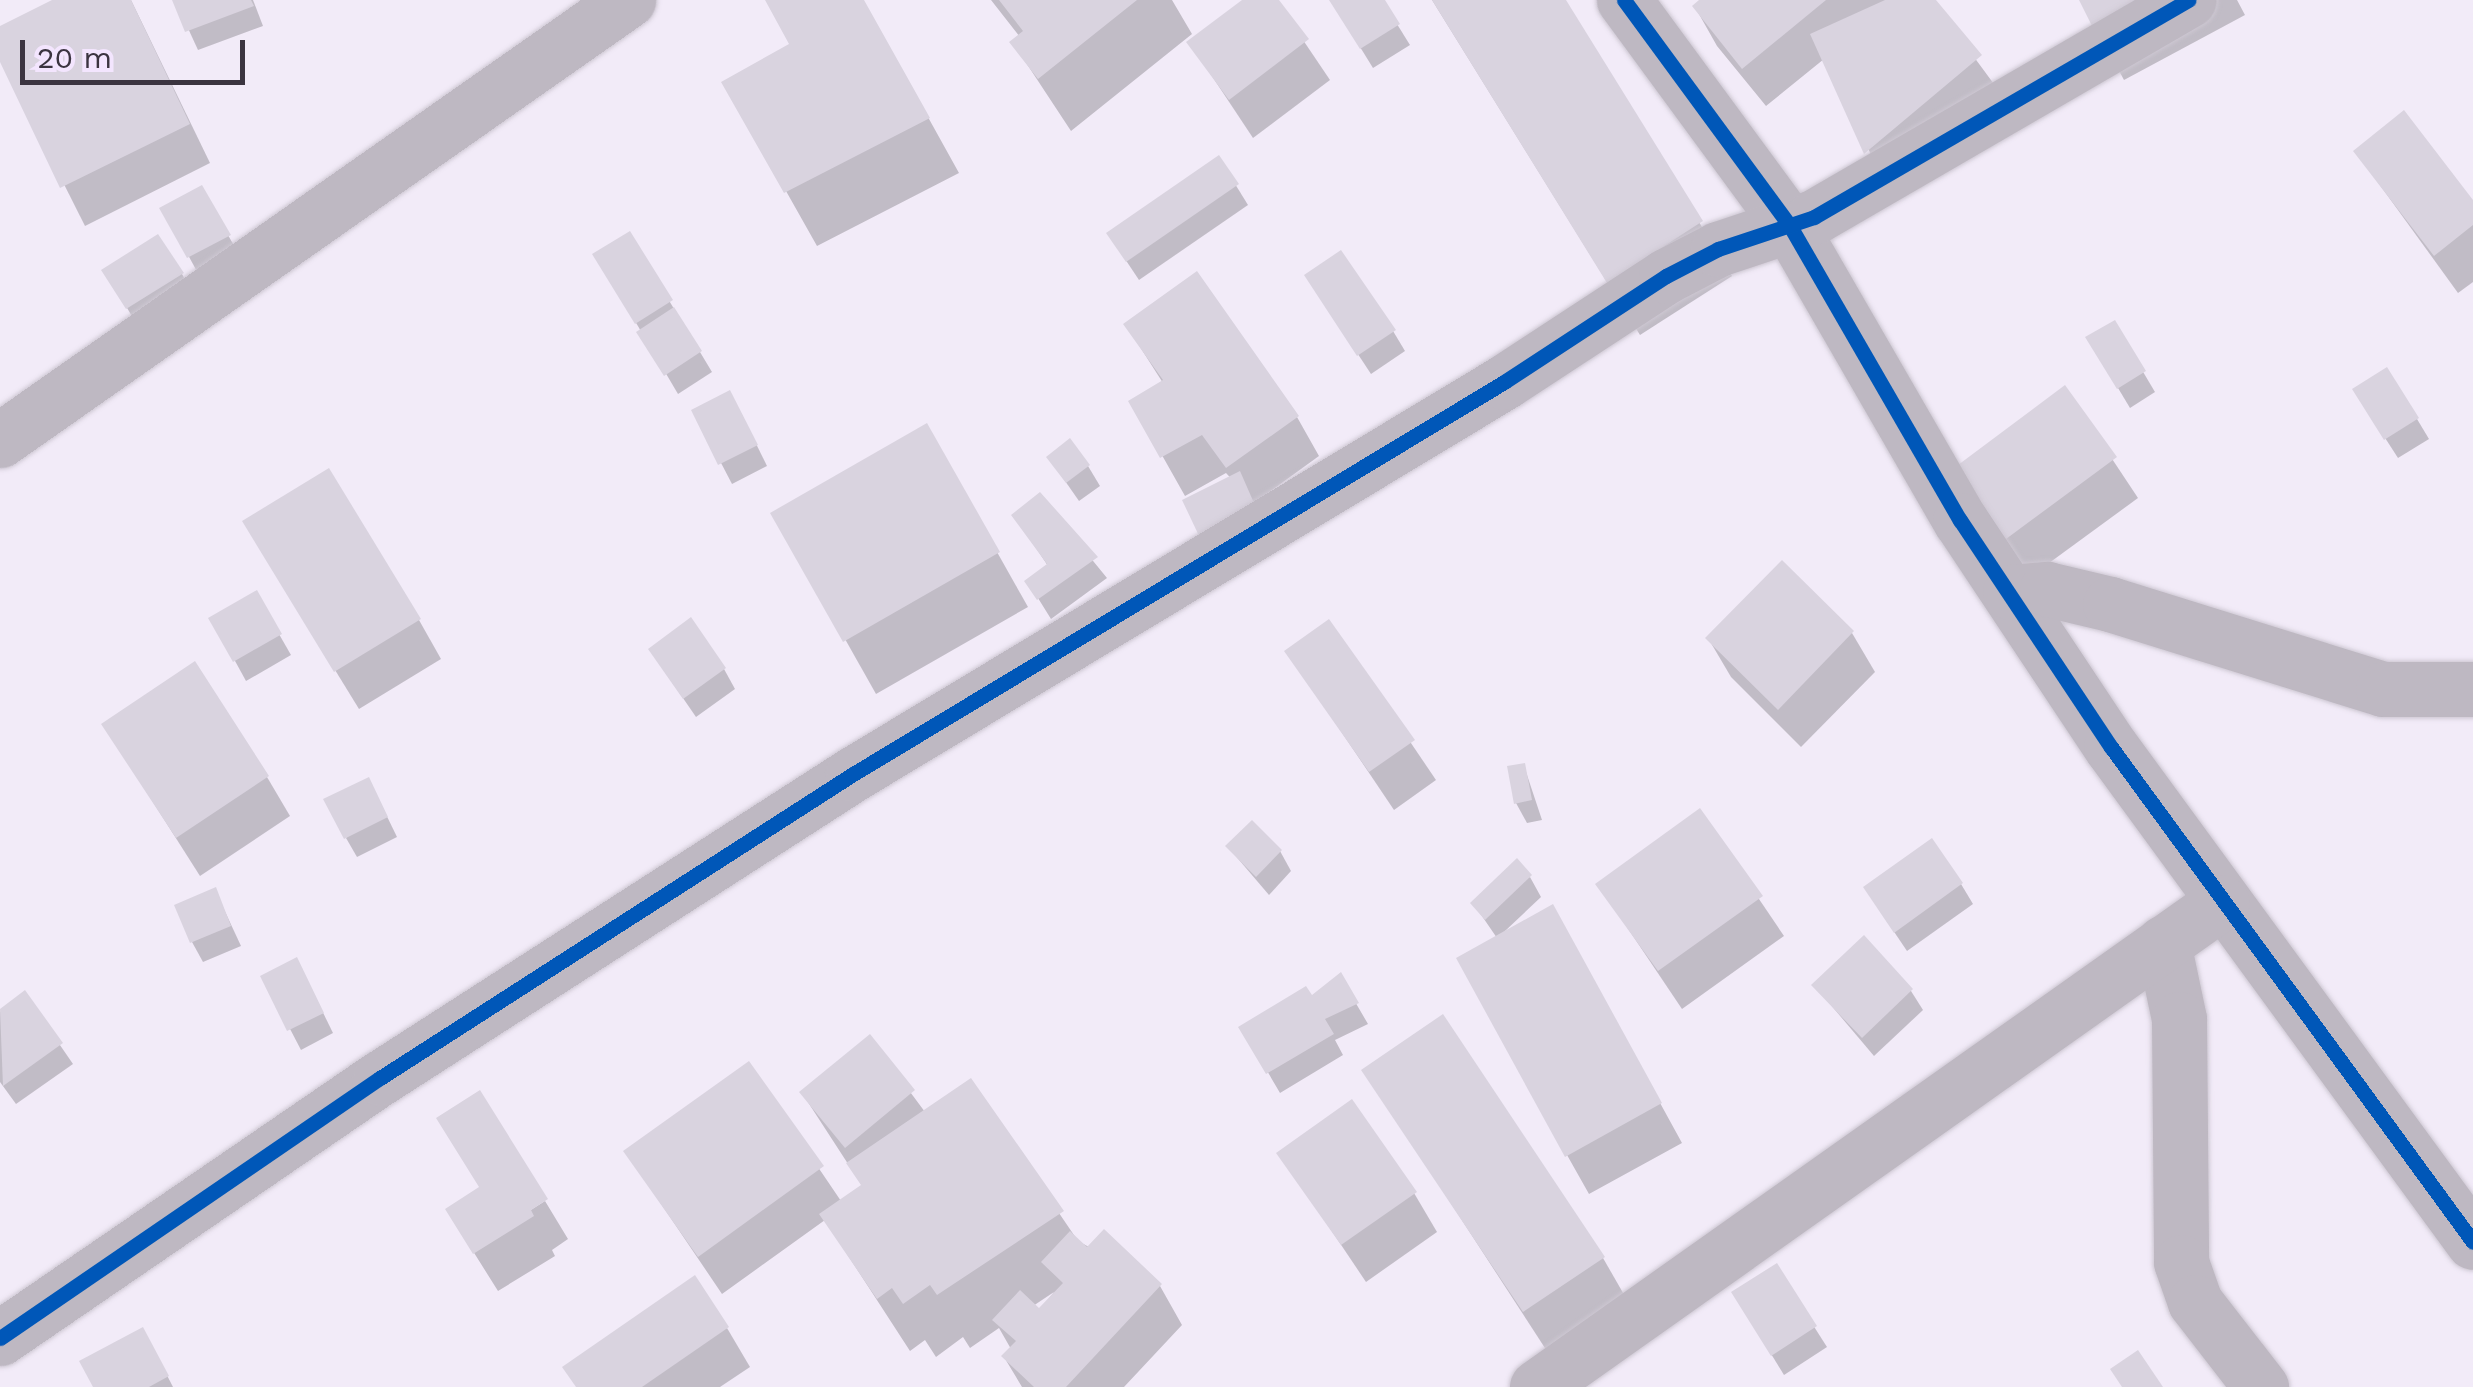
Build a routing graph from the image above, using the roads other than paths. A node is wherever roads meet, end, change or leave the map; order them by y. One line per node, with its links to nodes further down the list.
1 (628, 0): 5 (street)
2 (1624, 0): 4 (street)
3 (2190, 0): 4 (street)
4 (1790, 226): 6 (street); 11 (street)
5 (0, 440)
6 (2010, 592): 7 (street); 8 (street)
7 (2473, 689)
8 (2222, 902): 9 (street); 10 (street)
9 (2163, 943): 12 (street); 13 (street)
10 (2473, 1242)
11 (0, 1338)
12 (1537, 1387)
13 (2261, 1387)

